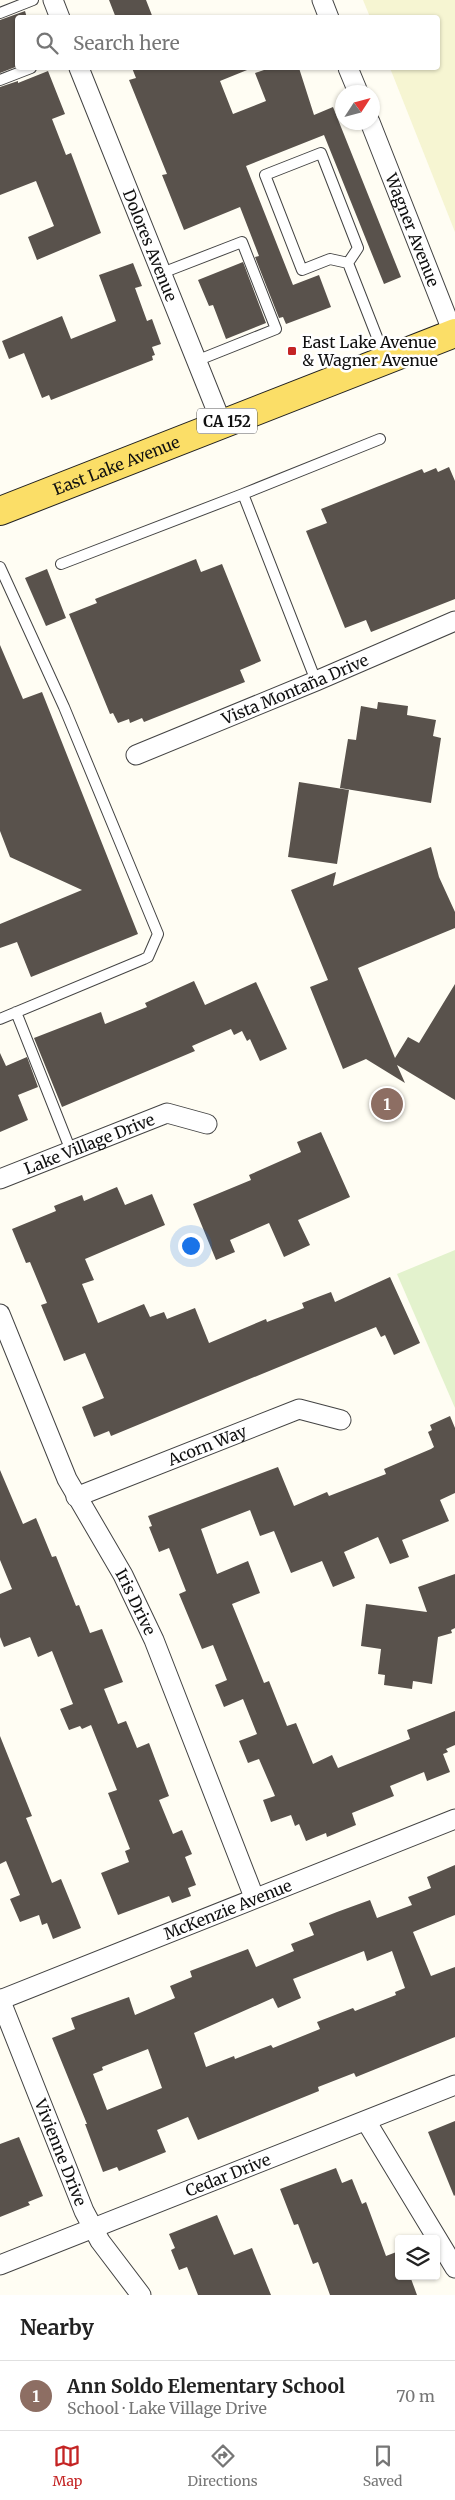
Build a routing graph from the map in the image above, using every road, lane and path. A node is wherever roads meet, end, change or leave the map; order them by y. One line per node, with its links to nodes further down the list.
1 (33, 0): 4 (lane)
2 (53, 0): 5 (street)
3 (322, 0): 6 (street)
4 (0, 13)
5 (59, 15)
6 (328, 15)
7 (26, 70): 10 (lane)
8 (81, 70): 14 (street, Dolores Avenue)
9 (349, 70): 11 (street)
10 (0, 80)
11 (355, 85)
12 (373, 130): 15 (street, Wagner Avenue)
13 (348, 263): 13 (lane); 16 (lane)
14 (162, 273): 17 (street, Dolores Avenue); 17 (lane)
15 (454, 335): 16 (main road, East Lake Avenue / CA 152)
16 (386, 360): 18 (main road, East Lake Avenue / CA 152)
17 (196, 361): 18 (street, Dolores Avenue)
18 (222, 424): 21 (main road, East Lake Avenue / CA 152)
19 (380, 439): 20 (lane)
20 (243, 494): 22 (lane); 25 (lane)
21 (0, 510)
22 (61, 564)
23 (0, 567): 27 (lane)
24 (455, 620): 25 (street, Vista Montaña Drive)
25 (316, 681): 26 (street, Vista Montaña Drive)
26 (136, 755)
27 (16, 1012): 28 (lane); 30 (lane)
28 (1, 1017)
29 (207, 1124): 30 (street, Lake Village Drive)
30 (71, 1151): 31 (street, Lake Village Drive)
31 (0, 1179)
32 (0, 1314): 34 (street, Iris Drive)
33 (341, 1420): 34 (street, Acorn Way)
34 (76, 1498): 36 (street, Iris Drive)
35 (455, 1819): 36 (street, McKenzie Avenue)
36 (254, 1897): 37 (street, McKenzie Avenue)
37 (0, 1999): 40 (street, Vivienne Drive)
38 (455, 2085): 39 (street, Cedar Drive)
39 (366, 2121): 40 (street, Cedar Drive); 42 (street)
40 (92, 2228): 41 (street, Cedar Drive); 43 (street, Vivienne Drive)
41 (0, 2265)
42 (455, 2268)
43 (141, 2295)

